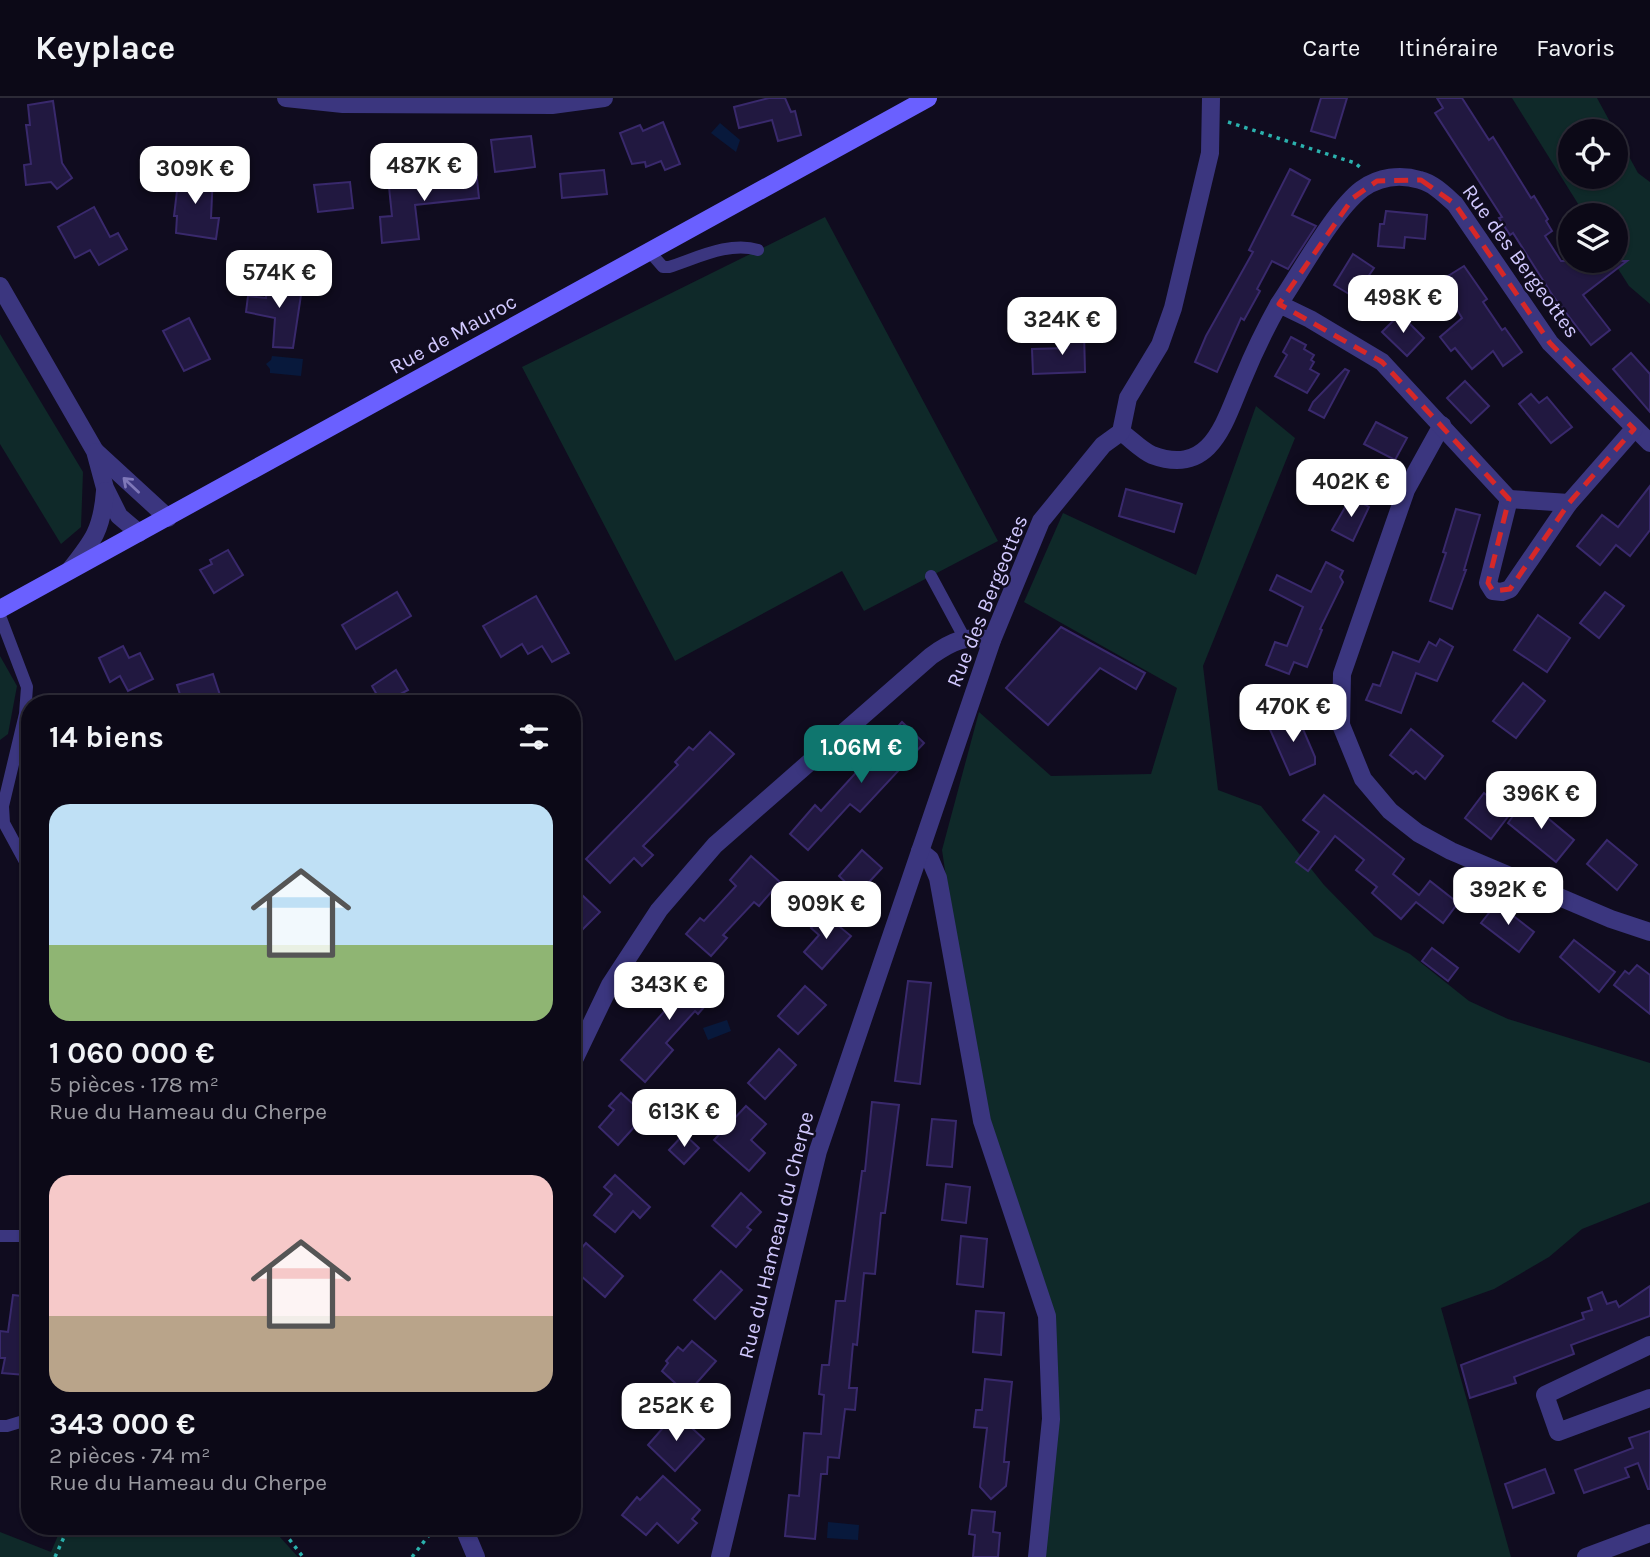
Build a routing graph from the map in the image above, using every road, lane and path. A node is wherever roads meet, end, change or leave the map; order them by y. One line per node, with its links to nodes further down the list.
1 (286, 98): 2 (street)
2 (604, 98)
3 (928, 98): 8 (street, Rue de Mauroc)
4 (1211, 98): 5 (street)
5 (1213, 117): 6 (path); 13 (street)
6 (1377, 181): 10 (street); 12 (street, Rue des Bergeottes)
7 (758, 250): 8 (lane)
8 (649, 251): 19 (street, Rue de Mauroc)
9 (0, 286): 15 (street)
10 (1279, 304): 11 (street); 13 (street)
11 (1442, 425): 17 (street); 32 (street)
12 (1634, 429): 14 (street, Rue des Bergeottes); 18 (street)
13 (1121, 432): 26 (street, Rue des Bergeottes)
14 (1650, 443)
15 (95, 451): 16 (street); 19 (street, one-way to 15)
16 (105, 488): 20 (street); 21 (street)
17 (1509, 499): 18 (street); 18 (street)
18 (1569, 503)
19 (168, 518): 20 (street, Rue de Mauroc)
20 (139, 533): 21 (street, Rue de Mauroc)
21 (70, 570): 23 (street, Rue de Mauroc)
22 (931, 576): 25 (lane)
23 (0, 609)
24 (0, 616): 27 (lane)
25 (965, 639): 26 (street); 33 (street)
26 (992, 640): 30 (street, Rue des Bergeottes)
27 (27, 695)
28 (21, 734): 29 (lane)
29 (2, 806): 31 (lane)
30 (920, 850): 49 (street, Rue du Hameau du Cherpe); 50 (street)
31 (21, 854)
32 (1650, 932)
33 (581, 1045)
34 (0, 1236): 35 (lane)
35 (21, 1236)
36 (1650, 1345): 37 (street)
37 (1650, 1398)
38 (21, 1422): 39 (lane)
39 (0, 1426)
40 (1650, 1533): 51 (street)
41 (65, 1535): 45 (path)
42 (286, 1535): 46 (path)
43 (429, 1535): 47 (path)
44 (467, 1535): 48 (street)
45 (55, 1557)
46 (303, 1557)
47 (412, 1557)
48 (476, 1557)
49 (720, 1557)
50 (1037, 1557)
51 (1586, 1557)

